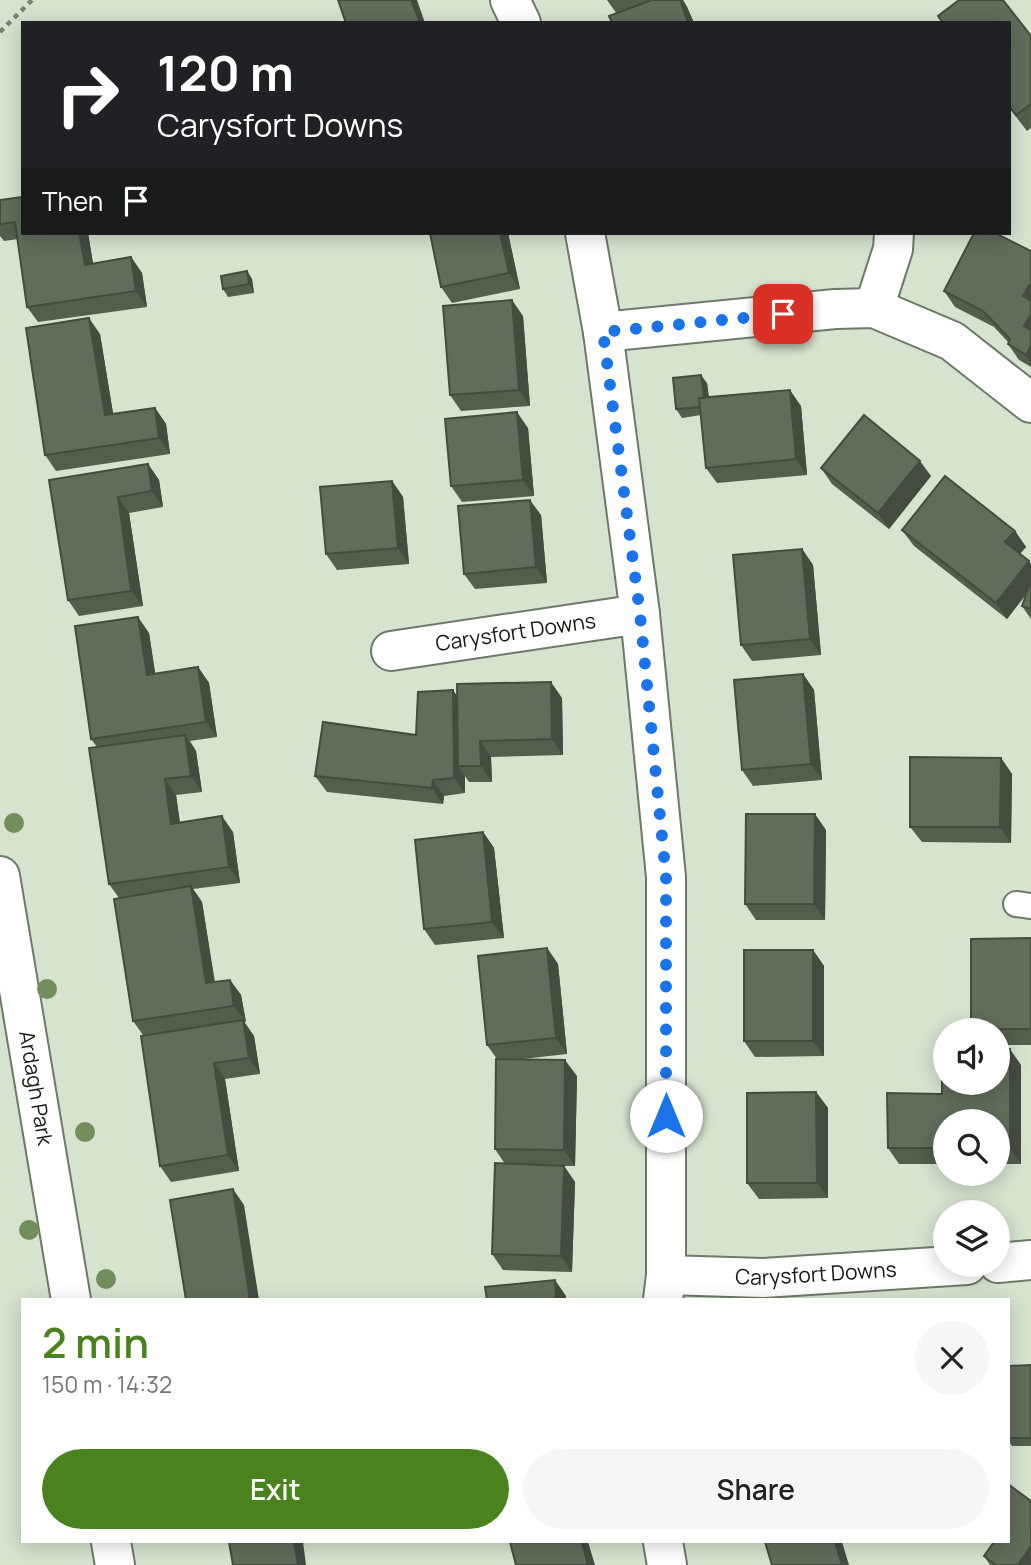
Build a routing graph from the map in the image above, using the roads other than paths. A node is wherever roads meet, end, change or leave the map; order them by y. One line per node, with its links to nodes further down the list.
1 (510, 0): 2 (street)
2 (520, 21)
3 (585, 235): 6 (street, Carysfort Downs)
4 (894, 235): 5 (street)
5 (874, 308): 6 (street); 7 (street)
6 (603, 332): 8 (street, Carysfort Downs)
7 (1031, 403)
8 (640, 614): 9 (street, Carysfort Downs); 14 (street, Carysfort Downs)
9 (391, 651)
10 (0, 876): 15 (street, Ardagh Park)
11 (1031, 1260): 12 (street)
12 (1010, 1262)
13 (933, 1267): 14 (street, Carysfort Downs)
14 (665, 1288)
15 (71, 1298)
16 (111, 1543): 18 (street)
17 (663, 1543): 19 (street)
18 (115, 1565)
19 (667, 1565)

